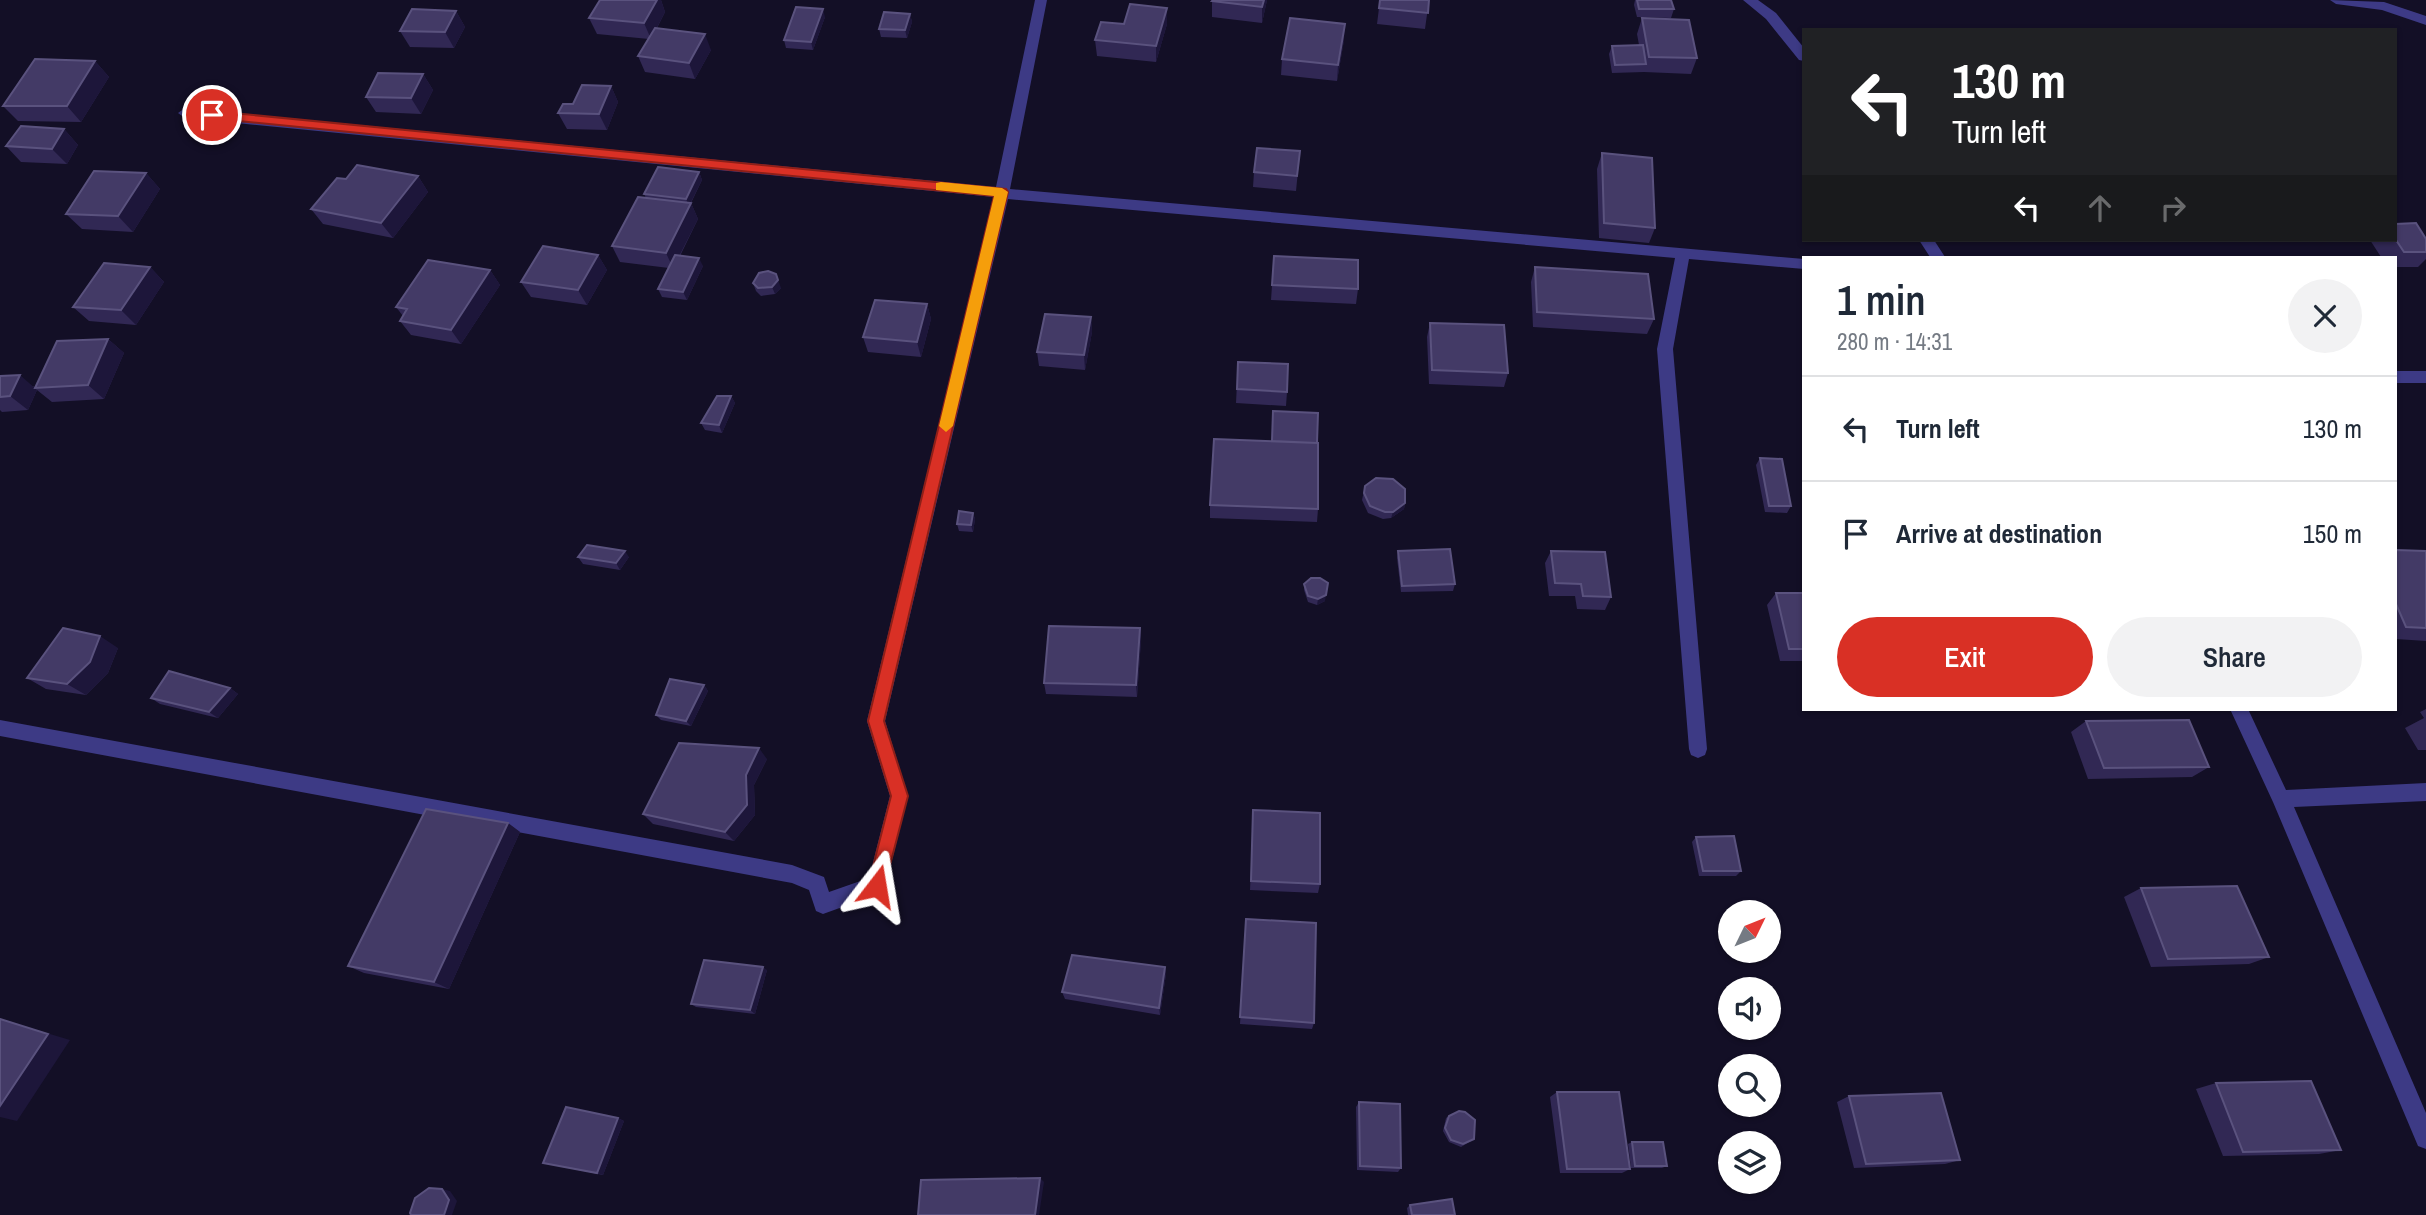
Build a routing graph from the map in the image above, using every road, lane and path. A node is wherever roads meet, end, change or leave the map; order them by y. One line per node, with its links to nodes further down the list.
1 (1041, 0): 7 (street)
2 (1749, 0): 5 (street)
3 (2336, 0): 4 (street)
4 (2426, 21)
5 (1802, 55)
6 (186, 113): 7 (street)
7 (1002, 192): 8 (street); 13 (street)
8 (1683, 253): 9 (street); 14 (street)
9 (1802, 264)
10 (2397, 377): 11 (street)
11 (2426, 377)
12 (2240, 711): 16 (street)
13 (0, 729)
14 (1698, 749)
15 (2426, 792): 16 (street)
16 (2281, 799): 17 (street)
17 (2426, 1138)

